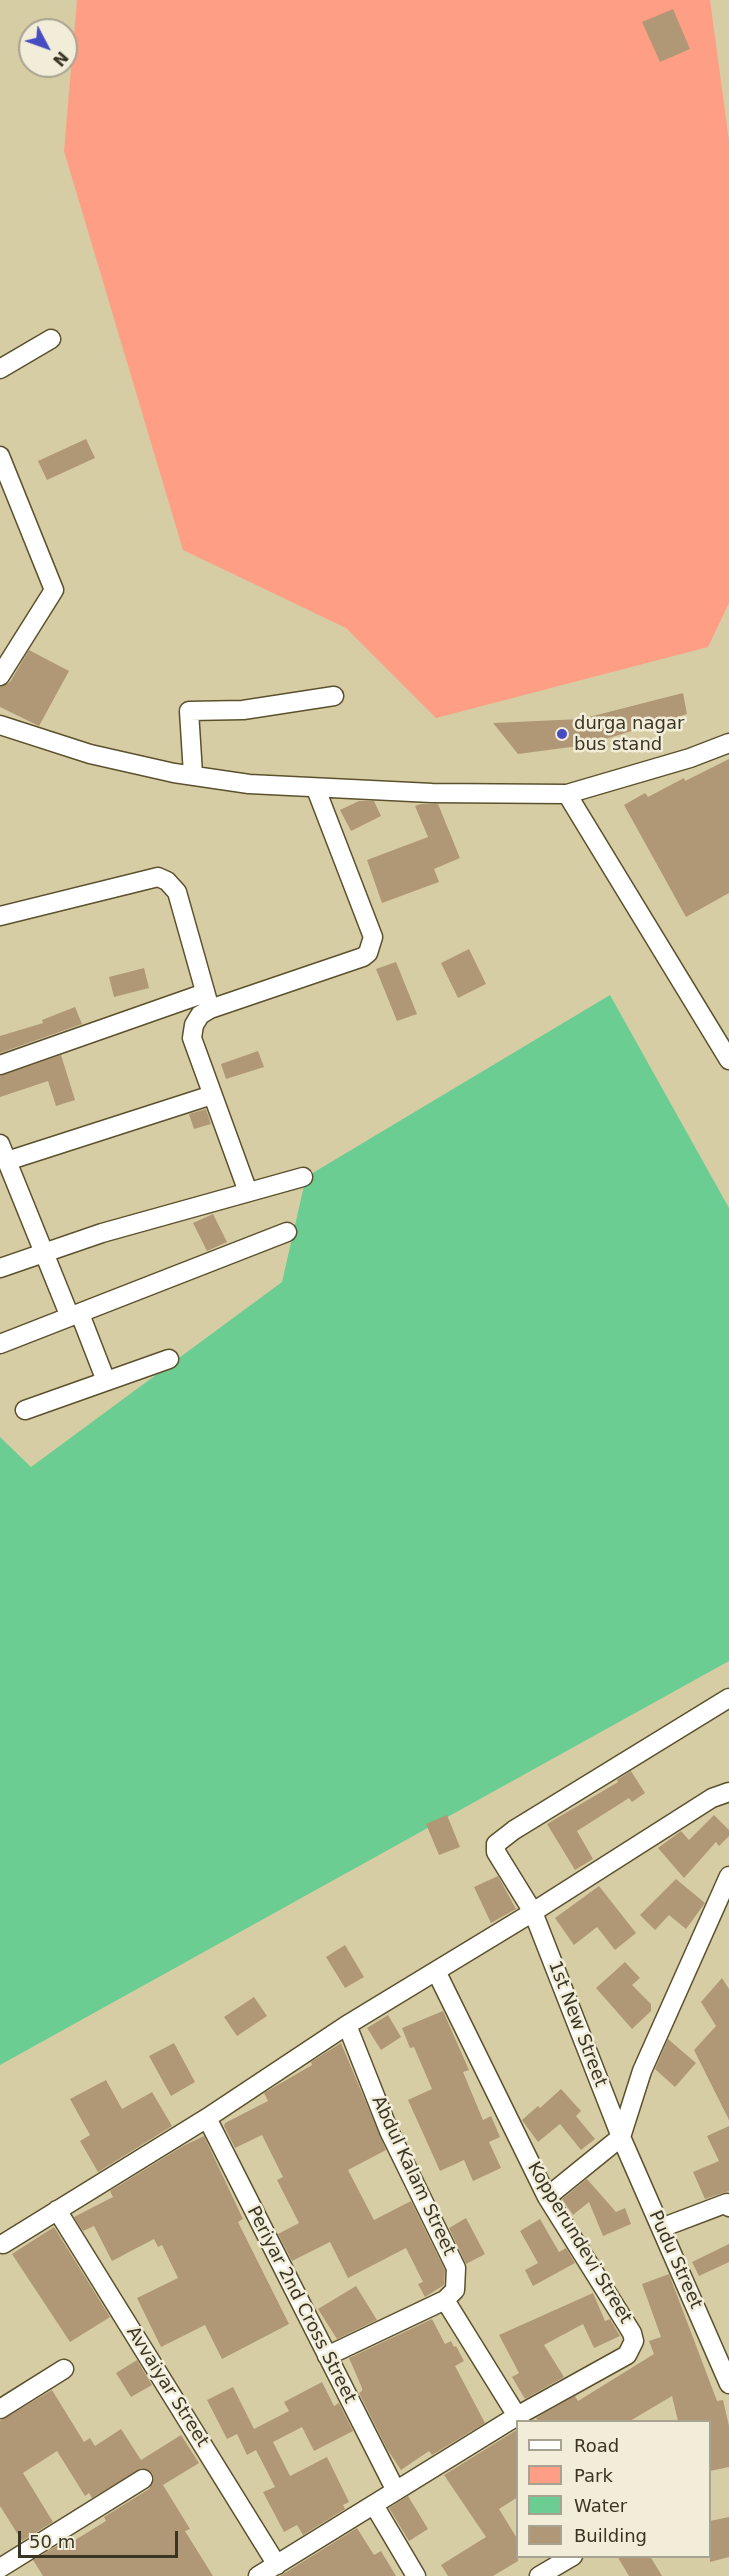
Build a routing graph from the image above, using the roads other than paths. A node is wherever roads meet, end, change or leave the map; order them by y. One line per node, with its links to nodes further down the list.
1 (51, 339): 2 (street)
2 (0, 369)
3 (0, 456): 4 (street)
4 (0, 676)
5 (334, 696): 8 (street)
6 (0, 725): 8 (street)
7 (729, 743): 10 (street)
8 (193, 774): 9 (street)
9 (316, 789): 10 (street); 12 (street)
10 (567, 794): 13 (street)
11 (0, 915): 12 (street)
12 (207, 1001): 14 (street); 15 (street)
13 (729, 1060)
14 (0, 1065)
15 (212, 1095): 16 (street); 18 (street)
16 (3, 1152): 20 (street)
17 (303, 1177): 18 (street)
18 (248, 1192): 20 (street)
19 (287, 1232): 22 (street)
20 (44, 1253): 21 (street); 22 (street)
21 (0, 1268)
22 (75, 1316): 23 (street); 25 (street)
23 (0, 1344)
24 (169, 1359): 25 (street)
25 (106, 1381): 26 (street)
26 (25, 1410)
27 (729, 1698): 30 (street, 1st New Street)
28 (729, 1792): 30 (street)
29 (729, 1876): 34 (street)
30 (533, 1912): 31 (street); 34 (street, 1st New Street)
31 (436, 1971): 32 (street); 35 (street, Kopperundevi Street)
32 (347, 2025): 33 (street); 40 (street, Abdul Kalam Street)
33 (207, 2118): 37 (street); 41 (street, Periyar 2nd Cross Street)
34 (621, 2137): 35 (street); 38 (street, Pudu Street)
35 (548, 2197): 45 (street, Kopperundevi Street)
36 (729, 2207): 38 (street)
37 (57, 2210): 39 (street); 50 (street, Avvaiyar Street)
38 (661, 2228): 43 (street, Pudu Street)
39 (3, 2244)
40 (445, 2300): 41 (street); 45 (street)
41 (327, 2356): 47 (street, Periyar 2nd Cross Street)
42 (64, 2370): 44 (street)
43 (729, 2384)
44 (0, 2409)
45 (517, 2416): 47 (street, Kopperundevi Street)
46 (143, 2479): 51 (street)
47 (396, 2491): 48 (street, Kopperundevi Street)
48 (374, 2505): 50 (street, Kopperundevi Street); 53 (street)
49 (570, 2558): 54 (street)
50 (277, 2565): 52 (street, Kopperundevi Street)
51 (0, 2568)
52 (258, 2576)
53 (416, 2576)
54 (539, 2576)

